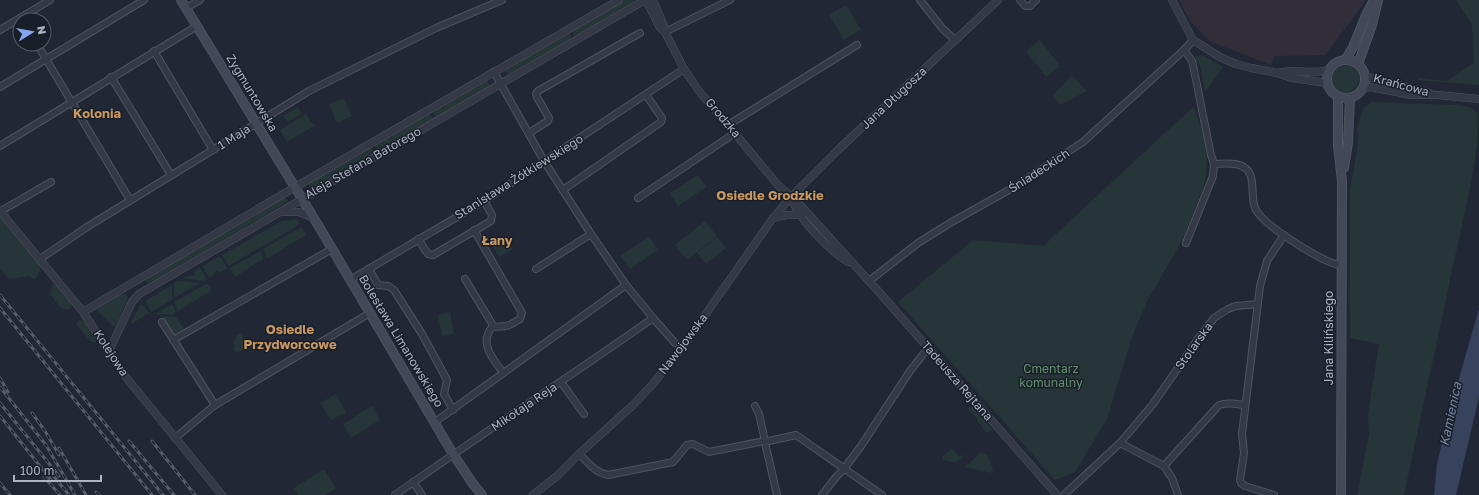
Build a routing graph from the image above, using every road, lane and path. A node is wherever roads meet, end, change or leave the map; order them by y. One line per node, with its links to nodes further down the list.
1 (50, 0): 18 (street)
2 (144, 0): 30 (street)
3 (181, 0): 17 (main road, Zygmuntowska)
4 (200, 0): 17 (street)
5 (502, 0): 49 (street, 1 Maja)
6 (619, 0): 35 (street, Aleja Stefana Batorego)
7 (646, 0): 22 (street, Grodzka); 39 (street, Aleja Stefana Batorego)
8 (653, 0): 22 (street, Grodzka)
9 (730, 0): 22 (street)
10 (920, 0): 24 (street)
11 (998, 0): 24 (street, Jana Długosza)
12 (1020, 0): 13 (street)
13 (1036, 0)
14 (1172, 0): 25 (street)
15 (1374, 0): 31 (main road)
16 (1378, 0): 32 (main road)
17 (186, 8): 20 (main road, Zygmuntowska)
18 (32, 12)
19 (12, 24): 21 (street)
20 (197, 26): 28 (street); 49 (main road, Zygmuntowska)
21 (0, 30)
22 (665, 32): 33 (street, Grodzka)
23 (640, 33): 51 (street)
24 (955, 40): 62 (street, Jana Długosza)
25 (1193, 40): 27 (street, Śniadeckich); 36 (street)
26 (857, 45): 50 (street)
27 (1184, 50): 56 (street); 85 (street, Śniadeckich)
28 (154, 51): 38 (street); 54 (street)
29 (42, 52): 30 (street)
30 (46, 59): 41 (street); 48 (street)
31 (1346, 59): 32 (main road); 34 (main road)
32 (1358, 64): 37 (main road)
33 (684, 69): 43 (street, Stanisława Żółkiewskiego); 50 (street, Grodzka)
34 (1328, 70): 36 (street); 40 (main road)
35 (494, 72): 39 (street); 60 (street, Aleja Stefana Batorego)
36 (1277, 73): 40 (street)
37 (1365, 76): 42 (main road); 44 (street, Krańcowa)
38 (111, 77): 48 (street); 57 (street)
39 (501, 83): 51 (street); 63 (street, Aleja Stefana Batorego)
40 (1327, 83): 45 (main road)
41 (0, 87)
42 (1363, 88): 44 (street, Krańcowa); 46 (main road)
43 (646, 95): 55 (street, Stanisława Żółkiewskiego); 61 (street)
44 (1438, 95): 47 (street, Krańcowa)
45 (1338, 97): 46 (main road); 58 (main road, Jana Kilińskiego)
46 (1350, 98): 58 (main road, Jana Kilińskiego)
47 (1479, 99)
48 (71, 102): 53 (street); 65 (street)
49 (256, 123): 54 (street, 1 Maja); 60 (main road, Zygmuntowska)
50 (728, 125): 52 (street, Grodzka)
51 (529, 133): 55 (street)
52 (735, 133): 62 (street, Grodzka); 64 (street)
53 (0, 146)
54 (213, 150): 57 (street, 1 Maja)
55 (544, 162): 61 (street); 66 (street, Stanisława Żółkiewskiego)
56 (1214, 164): 74 (street); 76 (street)
57 (172, 175): 65 (street, 1 Maja)
58 (1342, 181): 79 (main road, Jana Kilińskiego)
59 (51, 182): 67 (street)
60 (295, 187): 63 (main road, Zygmuntowska); 88 (street, Aleja Stefana Batorego)
61 (563, 190): 73 (street)
62 (791, 197): 69 (street, Tadeusza Rejtana); 71 (street, Nawojowska); 80 (street, Tadeusza Rejtana)
63 (302, 198): 68 (street, Aleja Stefana Batorego); 70 (main road, Bolesława Limanowskiego)
64 (638, 198)
65 (130, 200): 78 (street, 1 Maja)
66 (484, 201): 72 (street); 75 (street, Stanisława Żółkiewskiego)
67 (0, 211): 78 (street, Kolejowa)
68 (278, 212): 70 (street); 96 (street, Aleja Stefana Batorego)
69 (801, 215): 71 (street); 80 (street, Tadeusza Rejtana)
70 (314, 218): 77 (main road, Bolesława Limanowskiego)
71 (774, 218): 110 (street, Nawojowska)
72 (474, 230): 75 (street); 92 (street)
73 (591, 234): 82 (street); 86 (street)
74 (1284, 235): 79 (street); 87 (street)
75 (418, 239): 81 (street, Stanisława Żółkiewskiego)
76 (1186, 243)
77 (332, 250): 84 (main road, Bolesława Limanowskiego); 93 (street)
78 (40, 259): 88 (street, Kolejowa)
79 (1341, 265): 128 (main road, Jana Kilińskiego)
80 (856, 268): 85 (street, Tadeusza Rejtana)
81 (369, 269): 84 (street, Stanisława Żółkiewskiego); 102 (street)
82 (536, 269)
83 (465, 279): 92 (street)
84 (350, 280): 89 (main road, Bolesława Limanowskiego)
85 (869, 282): 95 (street, Tadeusza Rejtana)
86 (626, 285): 90 (street); 97 (street)
87 (1258, 304): 100 (street); 107 (street, Stolarska)
88 (83, 312): 96 (street, Kolejowa)
89 (370, 313): 99 (street); 104 (main road, Bolesława Limanowskiego)
90 (653, 318): 94 (street); 98 (street, Mikołaja Reja)
91 (162, 322): 93 (street)
92 (494, 326): 97 (street)
93 (173, 340): 99 (street)
94 (675, 343)
95 (928, 348): 112 (street); 124 (street, Tadeusza Rejtana)
96 (109, 351): 105 (street, Kolejowa)
97 (503, 373): 102 (street)
98 (561, 382): 103 (street); 109 (street, Mikołaja Reja)
99 (215, 405): 105 (street)
100 (1245, 405): 111 (street); 127 (street)
101 (755, 406): 110 (street)
102 (453, 410): 104 (street)
103 (584, 414)
104 (435, 422): 109 (main road, Bolesława Limanowskiego)
105 (175, 438): 115 (street, Kolejowa)
106 (769, 441): 112 (street)
107 (1120, 443): 111 (street); 125 (street, Stolarska)
108 (766, 447): 121 (street)
109 (453, 454): 114 (street, Mikołaja Reja); 118 (main road, Bolesława Limanowskiego)
110 (579, 454): 113 (street, Nawojowska)
111 (1164, 466): 126 (street)
112 (844, 469): 122 (street); 123 (street)
113 (557, 476): 119 (street, Nawojowska); 120 (street, Nawojowska)
114 (413, 482): 116 (street, Mikołaja Reja); 117 (street)
115 (222, 495)
116 (395, 495)
117 (422, 495)
118 (482, 495)
119 (533, 495)
120 (542, 495)
121 (777, 495)
122 (822, 495)
123 (882, 495)
124 (1057, 495)
125 (1064, 495)
126 (1178, 495)
127 (1274, 495)
128 (1341, 495)

